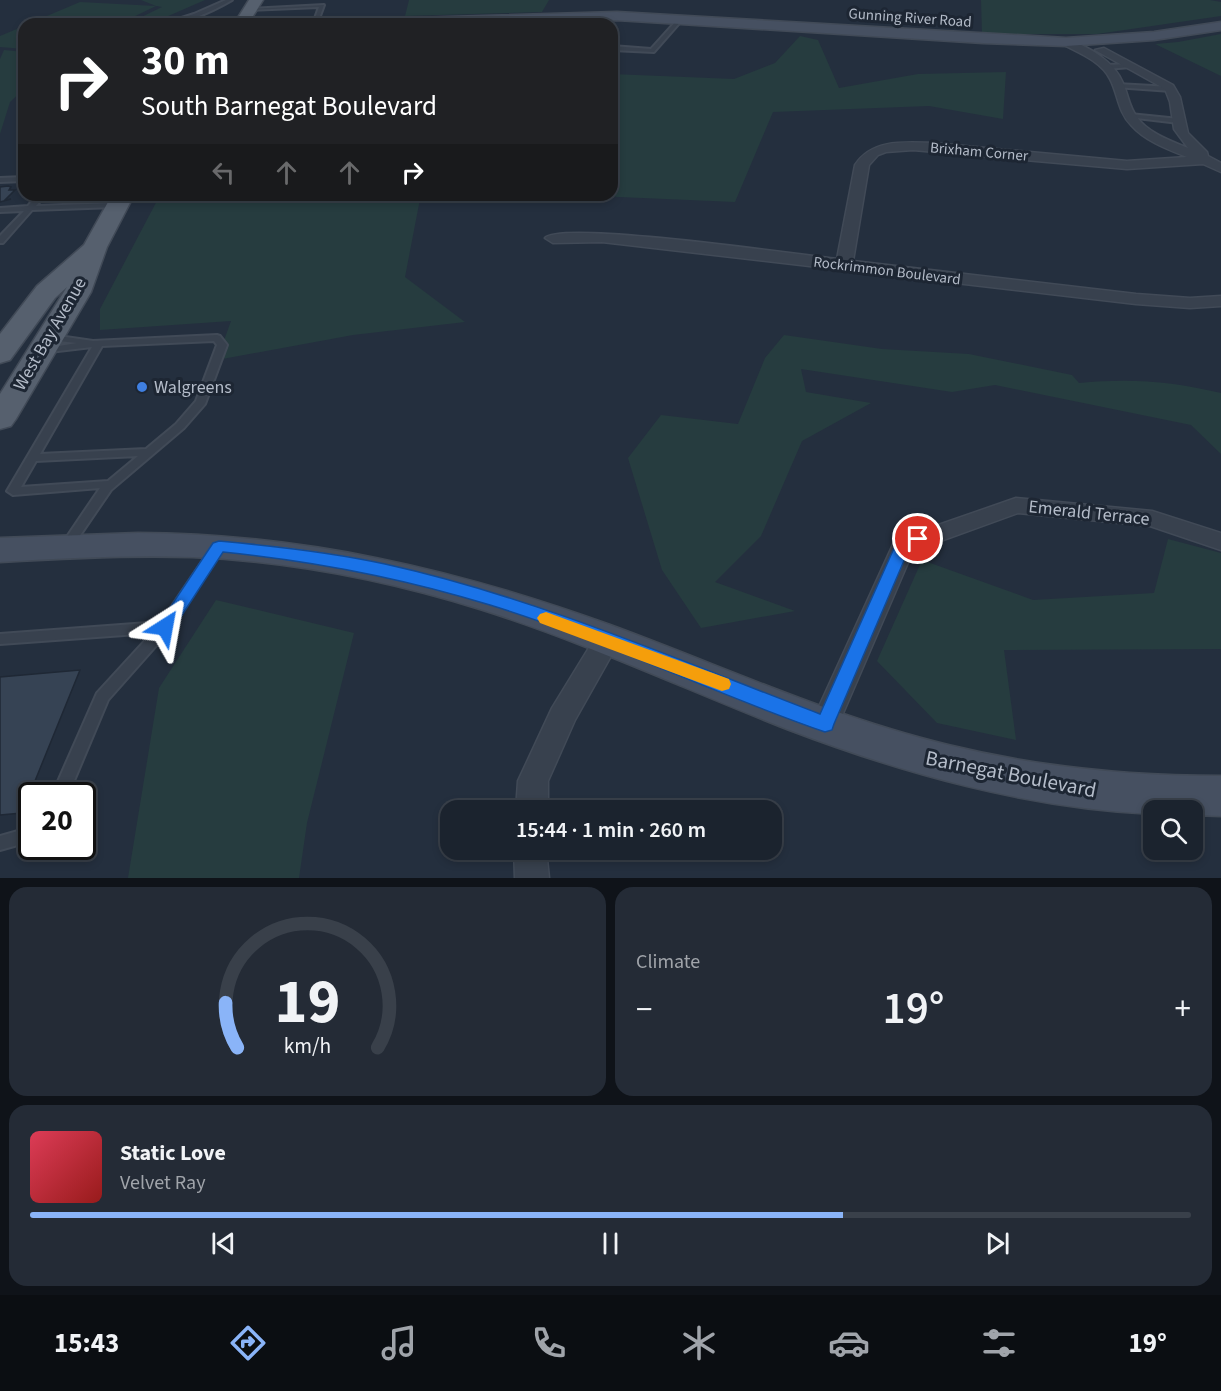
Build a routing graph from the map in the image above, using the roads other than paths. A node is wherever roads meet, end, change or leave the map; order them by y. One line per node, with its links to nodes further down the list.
1 (230, 0): 3 (lane)
2 (254, 4): 4 (main road); 5 (lane)
3 (186, 18)
4 (245, 18)
5 (317, 18)
6 (526, 18): 7 (street, Gunning River Road)
7 (680, 20): 9 (street, Gunning River Road); 11 (lane)
8 (1221, 26): 10 (street, Gunning River Road)
9 (1066, 42): 10 (street, Gunning River Road); 13 (street)
10 (1087, 42): 12 (street)
11 (619, 49)
12 (1129, 66): 13 (lane); 15 (street)
13 (1106, 67): 14 (street)
14 (1117, 86): 15 (lane); 16 (street)
15 (1171, 89): 17 (street)
16 (1130, 116): 17 (lane); 18 (street)
17 (1179, 121): 18 (street)
18 (1206, 160): 19 (street); 30 (street, Brixham Corner)
19 (1221, 168)
20 (18, 179): 21 (lane)
21 (0, 180)
22 (36, 201): 25 (lane)
23 (109, 201): 25 (lane)
24 (119, 201): 29 (main road, West Bay Avenue)
25 (30, 208): 26 (lane); 28 (lane)
26 (0, 210)
27 (553, 238): 30 (street, Rockrimmon Boulevard)
28 (0, 241)
29 (95, 247): 32 (main road, West Bay Avenue); 34 (main road, West Bay Avenue)
30 (844, 266): 31 (street, Rockrimmon Boulevard)
31 (1221, 301)
32 (32, 311): 34 (main road); 35 (main road, West Bay Avenue)
33 (99, 343): 34 (lane); 34 (lane); 37 (lane); 38 (lane)
34 (48, 344): 36 (main road, West Bay Avenue)
35 (0, 354)
36 (0, 419)
37 (148, 452): 38 (lane); 39 (lane)
38 (33, 458): 39 (lane)
39 (111, 484): 42 (lane)
40 (1221, 542): 47 (street, Emerald Terrace)
41 (219, 546): 42 (street, Barnegat Boulevard); 44 (lane); 46 (street, Barnegat Boulevard)
42 (66, 547): 43 (street, Barnegat Boulevard)
43 (0, 550)
44 (165, 627): 45 (lane); 48 (lane)
45 (0, 639)
46 (607, 639): 47 (street, Barnegat Boulevard); 50 (street)
47 (825, 724): 49 (street, Barnegat Boulevard)
48 (66, 782)
49 (1221, 796)
50 (532, 800)
51 (18, 838): 52 (lane)
52 (0, 843)
53 (531, 860): 54 (street)
54 (532, 878)

